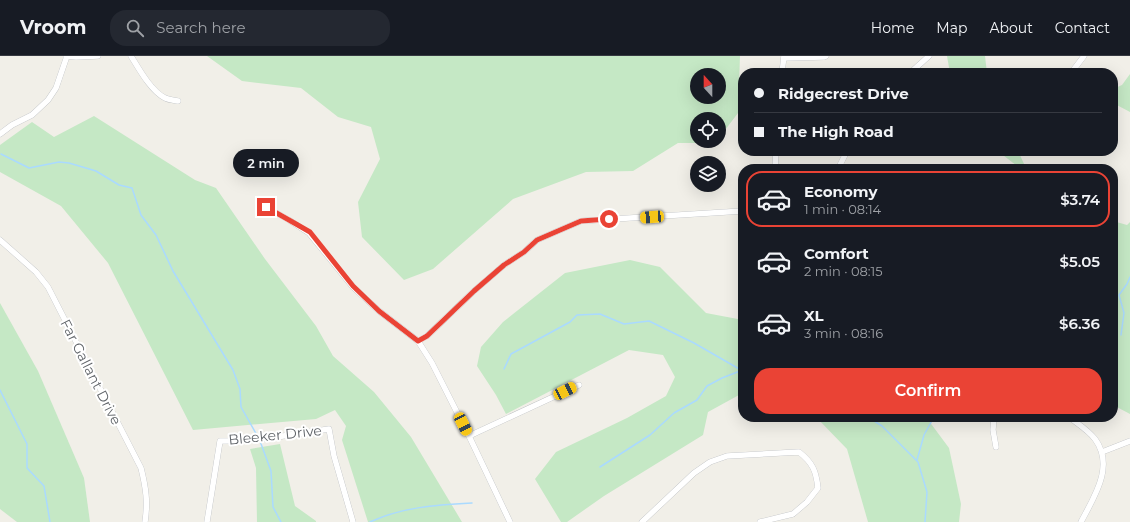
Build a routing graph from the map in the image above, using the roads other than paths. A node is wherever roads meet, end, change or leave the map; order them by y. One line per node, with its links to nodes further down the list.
1 (66, 56): 2 (street); 12 (street)
2 (98, 56)
3 (131, 56): 11 (street)
4 (826, 56): 7 (street)
5 (929, 56): 9 (street)
6 (1084, 56): 10 (street)
7 (784, 57): 8 (street)
8 (783, 68)
9 (916, 68)
10 (1075, 68)
11 (178, 101)
12 (0, 134)
13 (266, 207): 16 (street)
14 (738, 211): 16 (street)
15 (0, 240): 24 (street, Far Gallant Drive)
16 (418, 341): 20 (street)
17 (579, 384): 20 (street)
18 (994, 422): 22 (street)
19 (1076, 422): 23 (street)
20 (470, 436): 27 (street)
21 (1130, 441): 23 (street)
22 (996, 447)
23 (1102, 452): 30 (street)
24 (145, 522)
25 (207, 522): 26 (street, Bleeker Drive)
26 (353, 522)
27 (510, 522)
28 (642, 522): 29 (street)
29 (760, 522)
30 (1081, 522)

